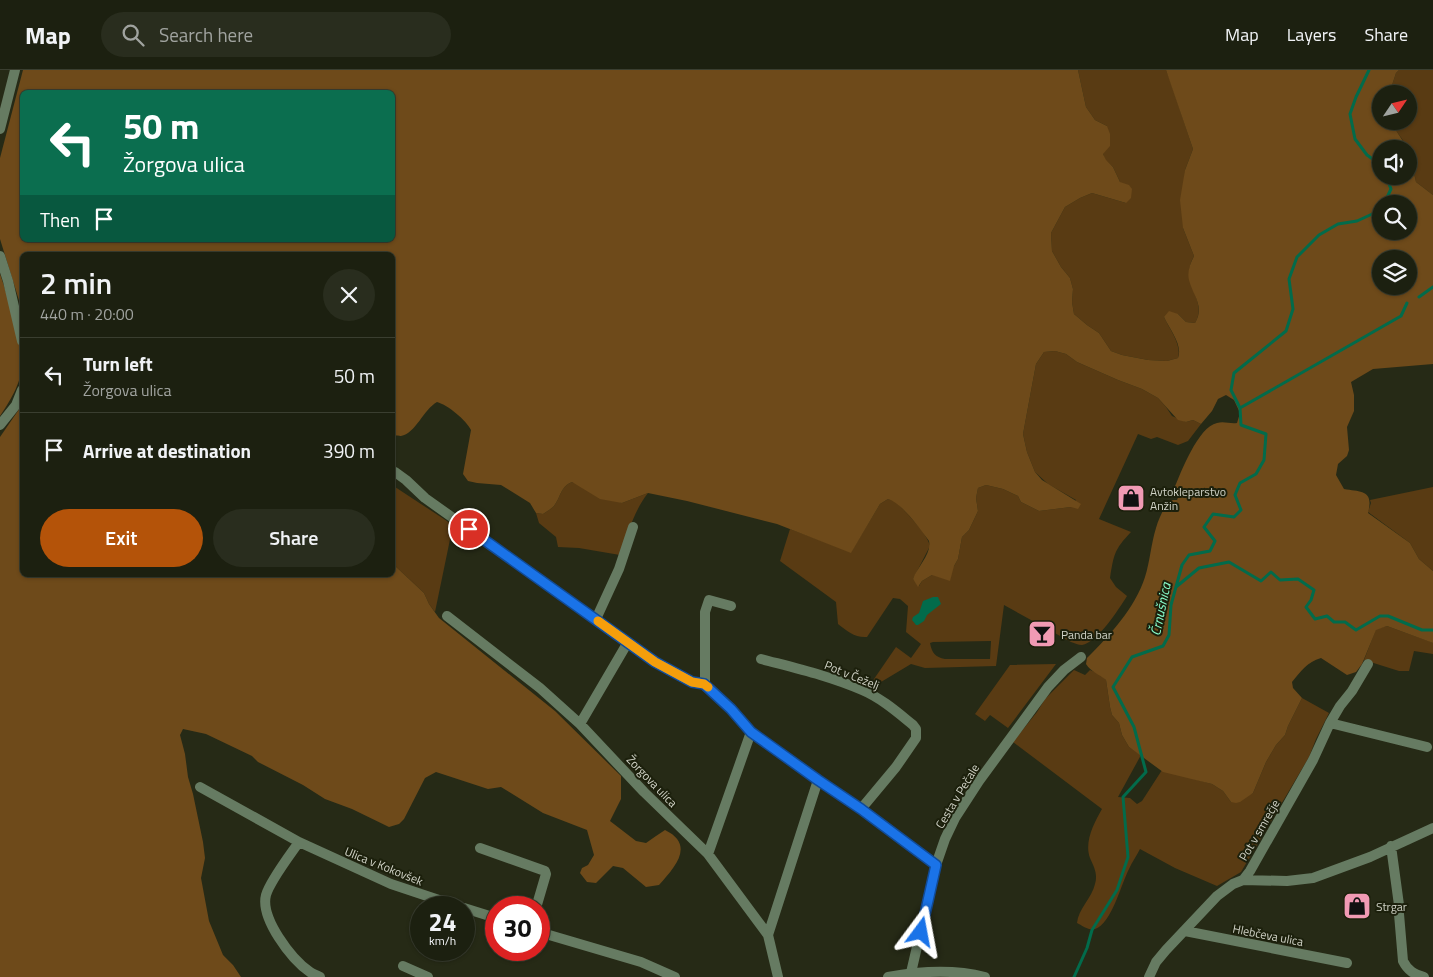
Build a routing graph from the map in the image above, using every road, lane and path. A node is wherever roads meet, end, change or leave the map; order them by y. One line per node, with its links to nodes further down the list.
1 (15, 70): 2 (street)
2 (0, 130)
3 (0, 256): 4 (street)
4 (20, 332)
5 (20, 395): 6 (street)
6 (0, 425)
7 (395, 472): 11 (street)
8 (632, 526): 11 (street)
9 (731, 606): 16 (street)
10 (447, 616): 18 (street, Žorgova ulica)
11 (596, 620): 12 (street)
12 (628, 642): 16 (street); 18 (street)
13 (1081, 657): 29 (street, Cesta v Pečale)
14 (761, 659): 23 (street, Pot v Čeželj)
15 (1368, 664): 17 (street, Pot v smrečje)
16 (704, 684): 19 (street)
17 (1330, 723): 20 (street); 30 (street, Pot v smrečje)
18 (580, 724): 28 (street, Žorgova ulica)
19 (751, 732): 21 (street); 28 (street)
20 (1427, 747)
21 (818, 780): 23 (street); 35 (street)
22 (200, 787): 25 (street, Ulica v Kokovšek)
23 (861, 809): 29 (street)
24 (1433, 828): 26 (street)
25 (299, 842): 31 (street, Ulica v Kokovšek); 39 (street)
26 (1391, 846): 30 (street); 46 (street)
27 (480, 848): 32 (street)
28 (708, 854): 35 (street, Žorgova ulica)
29 (936, 865): 38 (street, Cesta v Pečale)
30 (1243, 880): 33 (street, Pot v smrečje)
31 (427, 896)
32 (540, 896)
33 (1185, 931): 36 (street, Hlebčeva ulica); 45 (street, Pot v smrečje)
34 (550, 935): 41 (street)
35 (768, 935): 42 (street, Žorgova ulica)
36 (1346, 963)
37 (404, 966): 40 (street)
38 (911, 975): 43 (street); 44 (street)
39 (320, 977)
40 (428, 977)
41 (675, 977)
42 (778, 977)
43 (888, 977)
44 (985, 977)
45 (1149, 977)
46 (1424, 977)

